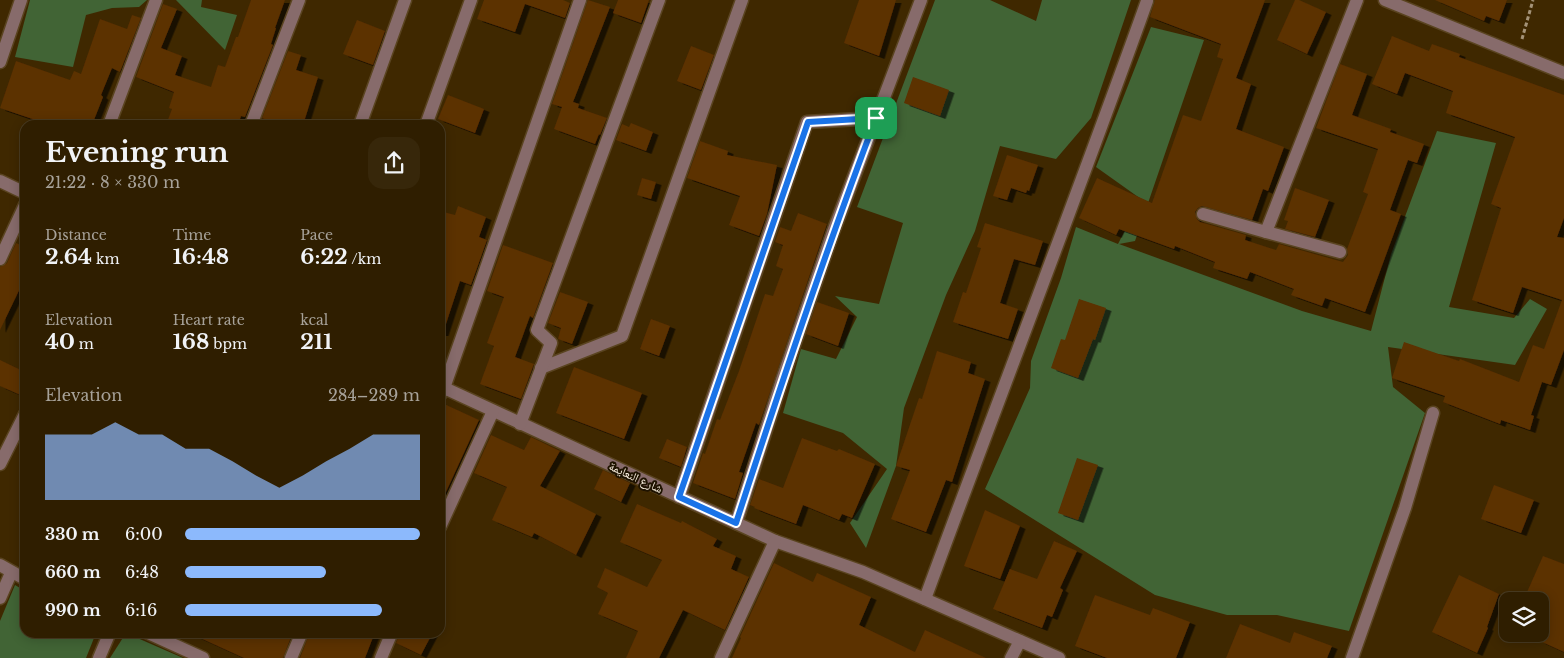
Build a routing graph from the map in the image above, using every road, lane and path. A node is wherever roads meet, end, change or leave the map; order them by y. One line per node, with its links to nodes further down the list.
1 (21, 0): 15 (street)
2 (156, 0): 18 (street)
3 (299, 0): 19 (street)
4 (405, 0): 20 (street)
5 (471, 0): 21 (street)
6 (580, 0): 30 (street)
7 (660, 0): 29 (street)
8 (742, 0): 29 (street)
9 (921, 0): 17 (street)
10 (1357, 0): 26 (street)
11 (1385, 0): 14 (street)
12 (1533, 0): 14 (path)
13 (1147, 1): 45 (street)
14 (1517, 54): 16 (street)
15 (0, 62)
16 (1564, 73)
17 (876, 118): 37 (street); 39 (street)
18 (111, 120)
19 (253, 120)
20 (362, 120)
21 (428, 120)
22 (0, 182): 23 (street)
23 (20, 191)
24 (1202, 214): 26 (street)
25 (20, 216): 28 (street)
26 (1266, 232): 27 (street)
27 (1340, 252)
28 (0, 259)
29 (541, 368): 35 (street)
30 (445, 379)
31 (445, 392): 32 (street, شارع النعايمة)
32 (493, 411): 35 (street, شارع النعايمة); 38 (street)
33 (1433, 413): 58 (street)
34 (20, 424): 36 (street)
35 (520, 424): 37 (street, شارع النعايمة)
36 (0, 464)
37 (679, 497): 39 (street, شارع النعايمة)
38 (445, 516)
39 (736, 523): 40 (street, شارع النعايمة)
40 (775, 541): 45 (street, شارع النعايمة); 55 (street)
41 (0, 565): 42 (street)
42 (11, 573): 43 (street); 44 (street)
43 (20, 577)
44 (0, 598)
45 (925, 599): 50 (street, شارع النعايمة)
46 (107, 638): 51 (street)
47 (159, 638): 52 (street)
48 (299, 638): 53 (street)
49 (389, 638): 54 (street)
50 (1020, 641): 56 (street); 57 (street, شارع النعايمة)
51 (99, 658)
52 (203, 658)
53 (291, 658)
54 (380, 658)
55 (721, 658)
56 (1012, 658)
57 (1059, 658)
58 (1352, 658)

